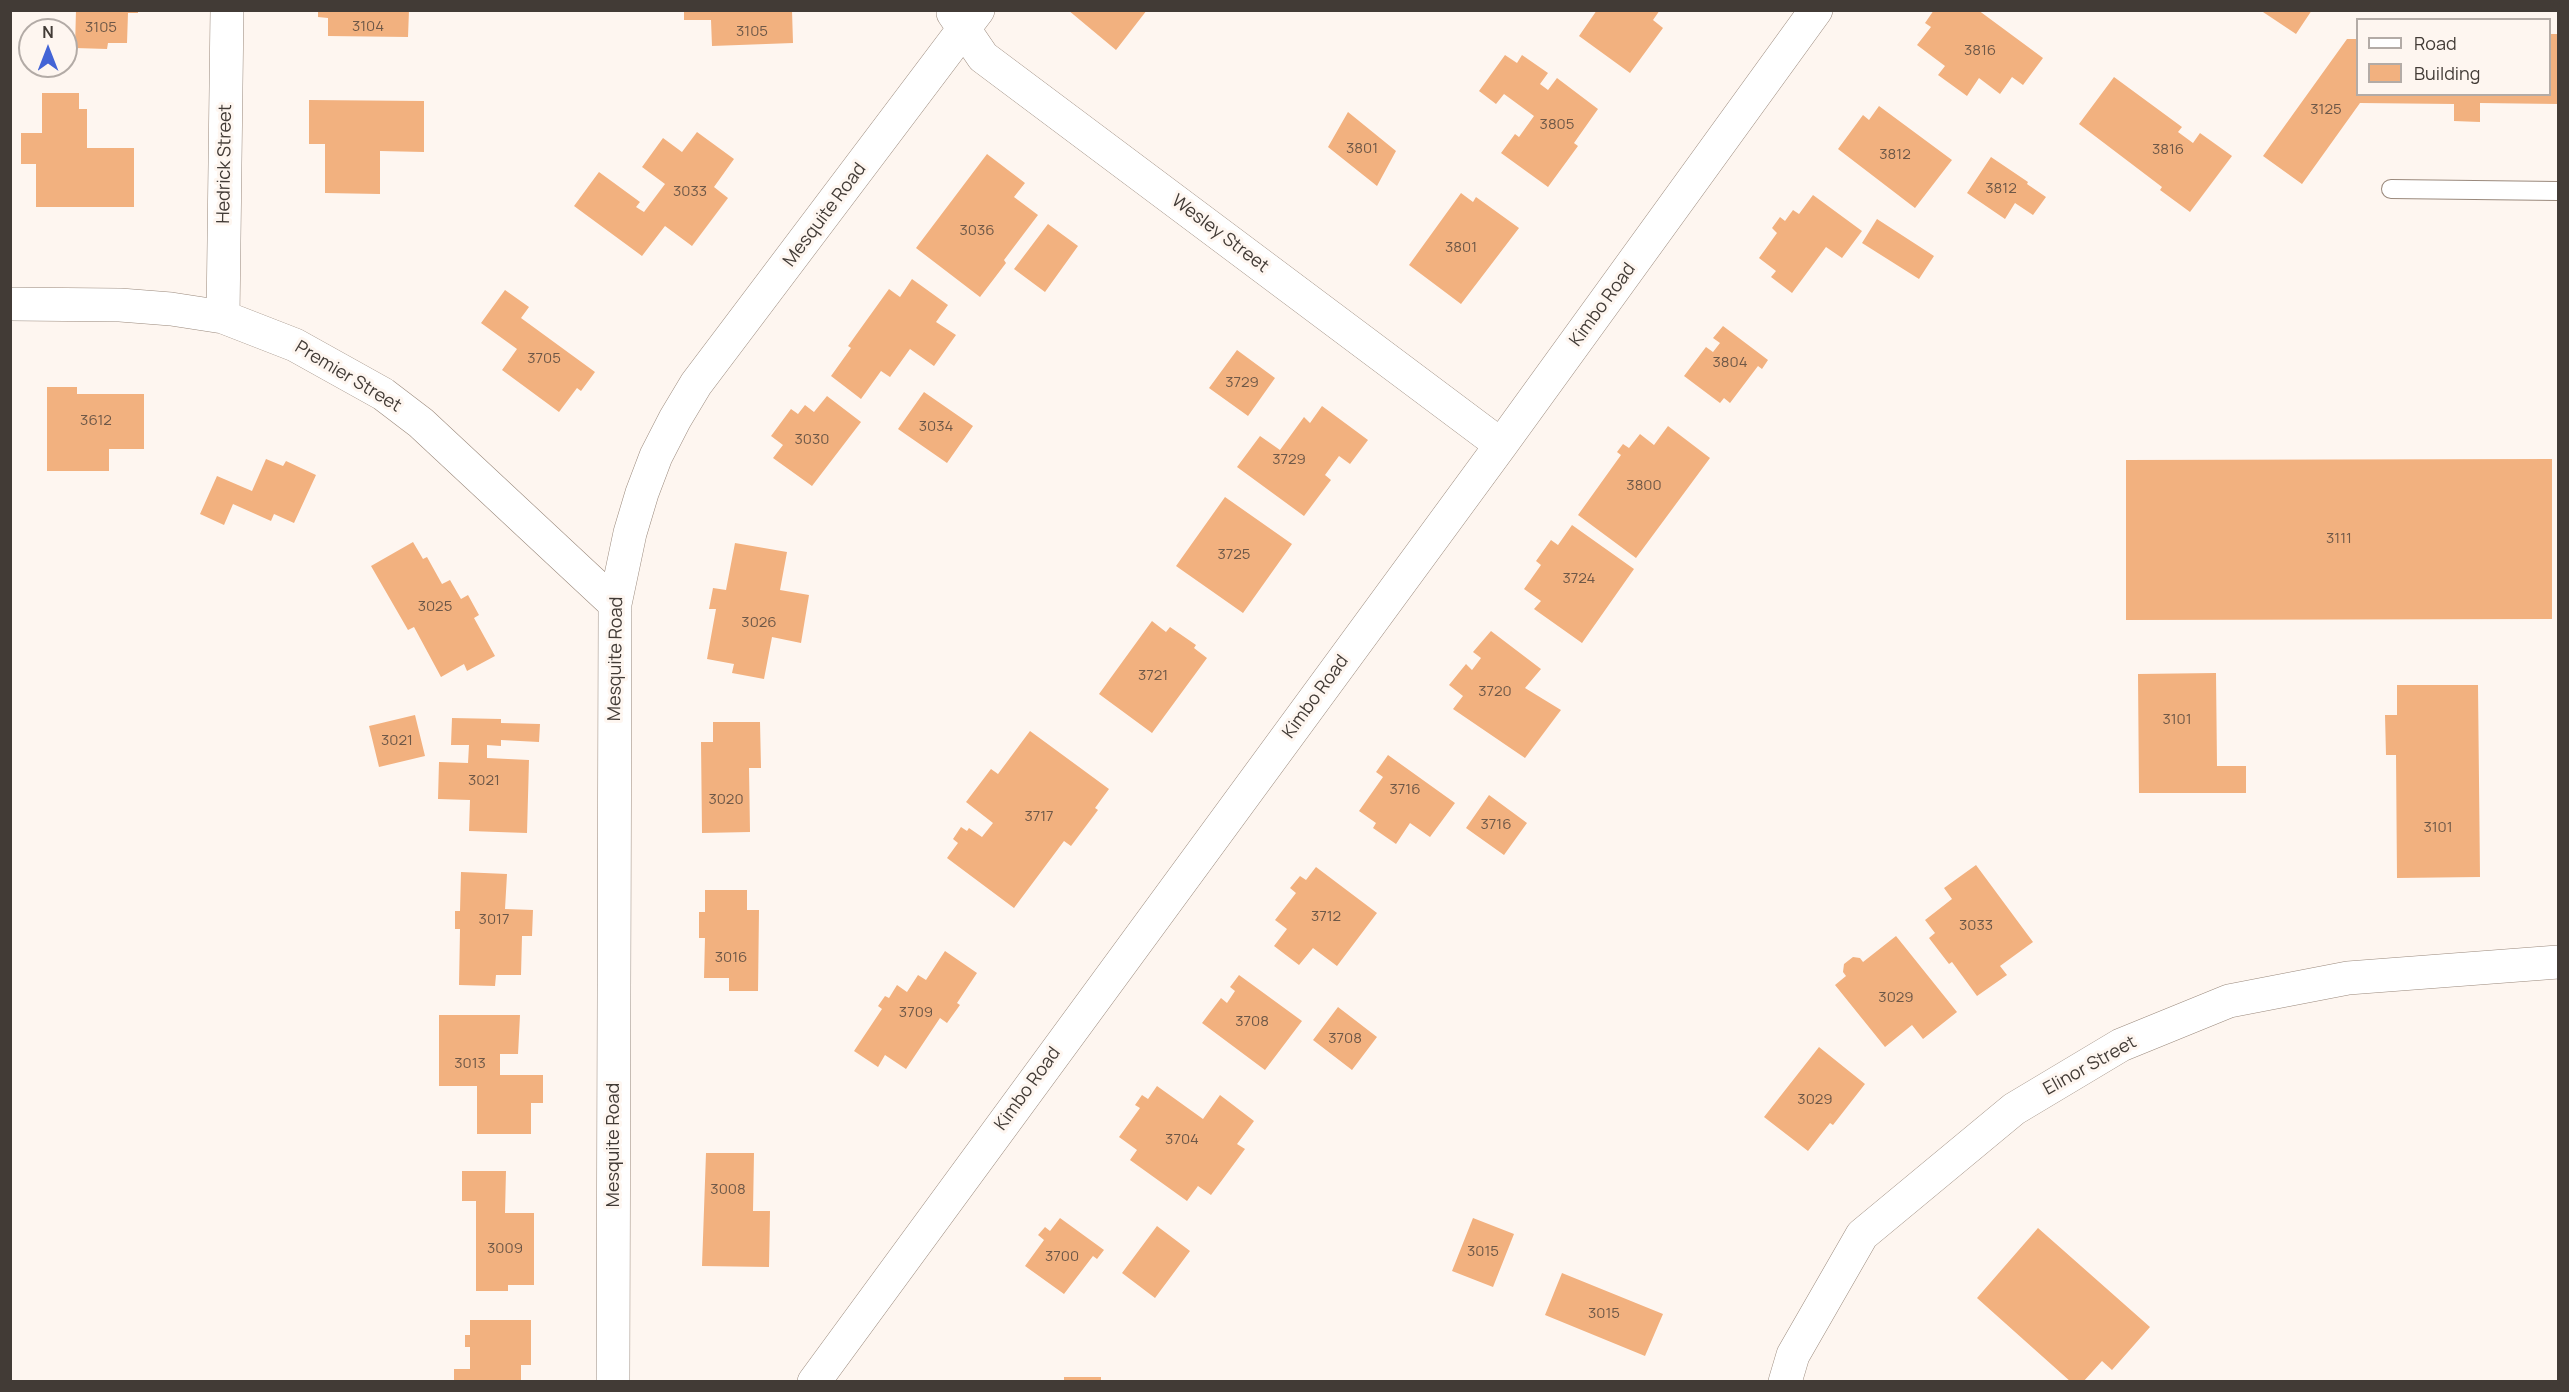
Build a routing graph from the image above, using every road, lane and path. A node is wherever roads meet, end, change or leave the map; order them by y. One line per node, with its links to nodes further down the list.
1 (227, 10): 7 (street, Hedrick Street)
2 (1816, 10): 8 (street, Kimbo Road)
3 (964, 17): 8 (street, Wesley Street); 9 (street, Mesquite Road)
4 (2391, 189): 5 (lane)
5 (2559, 191)
6 (10, 304): 7 (street, Premier Street)
7 (223, 317): 9 (street, Premier Street)
8 (1501, 445): 12 (street, Kimbo Road)
9 (615, 604): 11 (street, Mesquite Road)
10 (2559, 962): 13 (street, Elinor Street)
11 (613, 1382)
12 (813, 1382)
13 (1785, 1382)

